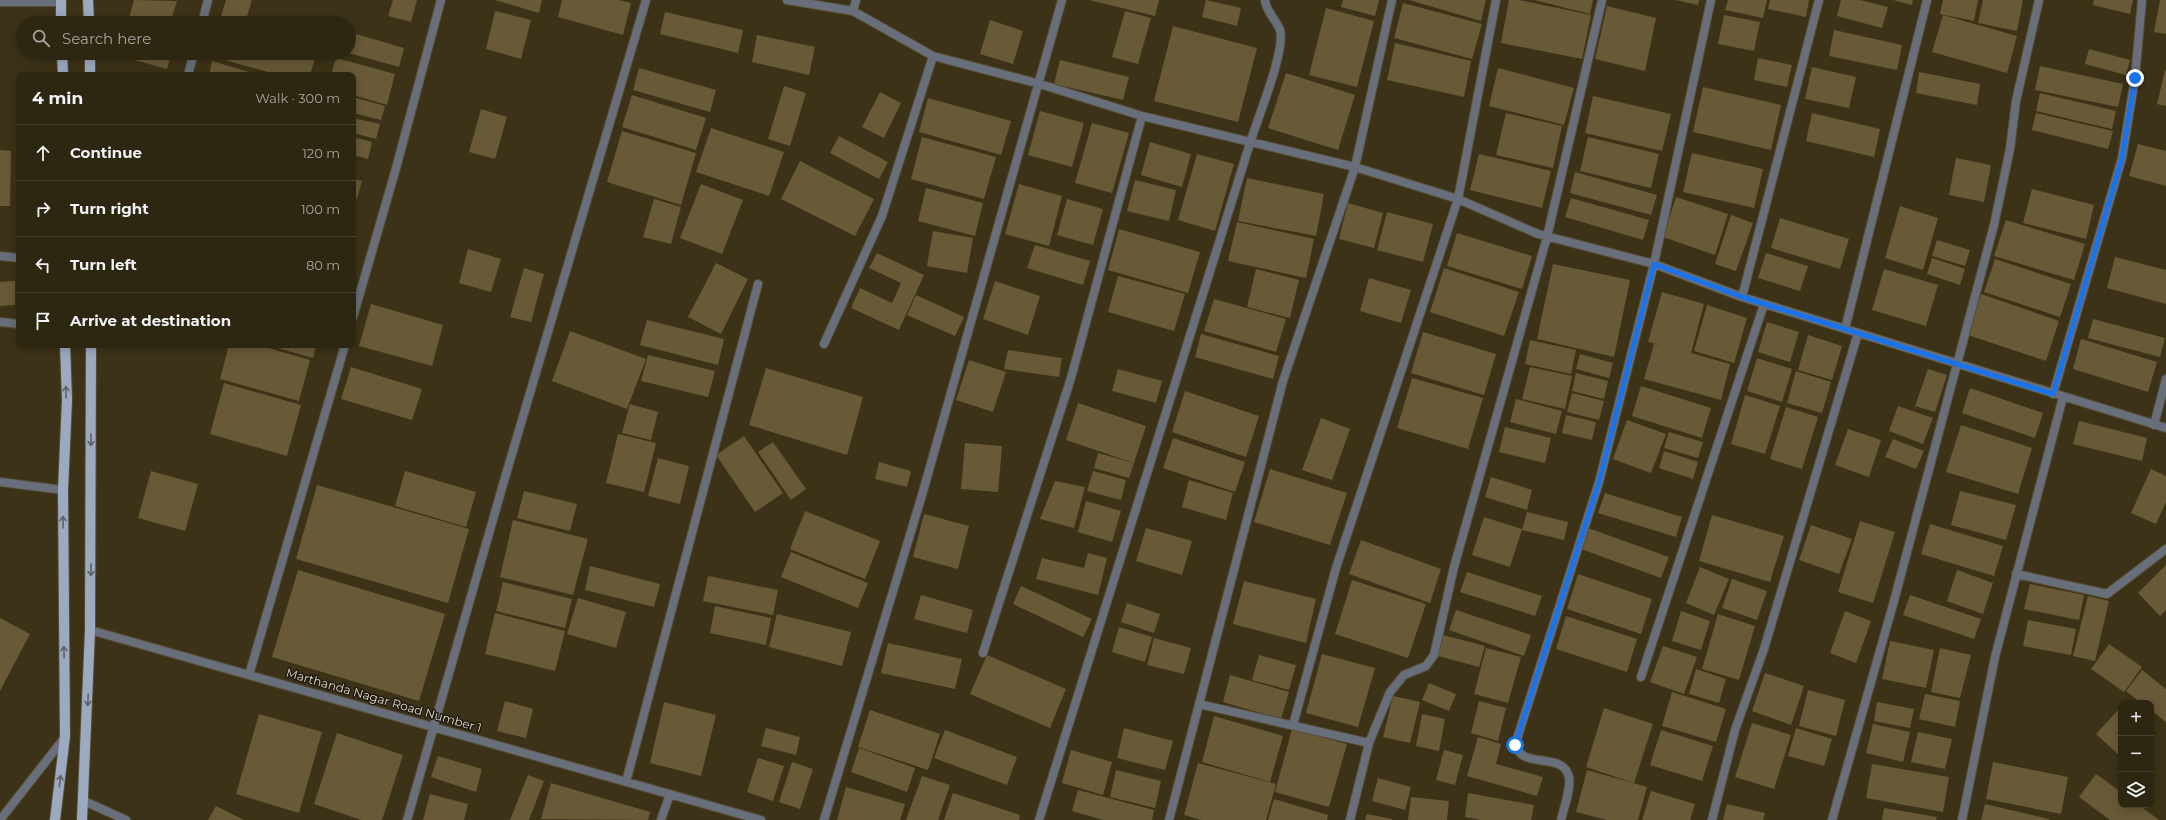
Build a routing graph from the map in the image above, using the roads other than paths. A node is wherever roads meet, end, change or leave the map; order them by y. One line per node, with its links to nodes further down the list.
1 (88, 0): 21 (main road)
2 (208, 0): 22 (street)
3 (441, 0): 42 (street)
4 (646, 0): 67 (street)
5 (787, 0): 19 (street)
6 (856, 0): 19 (street)
7 (1062, 0): 30 (street)
8 (1265, 0): 32 (street)
9 (1392, 0): 33 (street)
10 (1496, 0): 34 (street)
11 (1602, 0): 35 (street)
12 (1711, 0): 38 (street)
13 (1819, 0): 40 (street)
14 (1927, 0): 45 (street)
15 (2039, 0): 51 (street)
16 (2142, 0): 53 (street)
17 (61, 1): 18 (street); 20 (main road)
18 (0, 2)
19 (853, 11): 23 (street)
20 (61, 16)
21 (89, 16)
22 (204, 16)
23 (933, 56): 30 (street); 47 (street)
24 (62, 60): 27 (main road)
25 (90, 60): 28 (main road)
26 (192, 60): 29 (street)
27 (63, 72)
28 (90, 72)
29 (189, 72)
30 (1040, 84): 31 (street); 80 (street)
31 (1142, 116): 32 (street); 62 (street)
32 (1250, 142): 33 (street); 81 (street)
33 (1355, 167): 34 (street); 65 (street)
34 (1458, 199): 35 (street); 66 (street)
35 (1547, 237): 38 (street); 69 (street)
36 (0, 256): 37 (street)
37 (16, 258)
38 (1654, 264): 40 (street); 84 (street)
39 (758, 284): 70 (street)
40 (1742, 297): 41 (street)
41 (1764, 304): 45 (street); 64 (street)
42 (356, 307)
43 (0, 322): 44 (street)
44 (16, 324)
45 (1845, 329): 46 (street)
46 (1858, 333): 51 (street); 85 (street)
47 (824, 344)
48 (65, 348): 58 (main road, one-way to 48)
49 (91, 348): 61 (main road, one-way to 61)
50 (344, 348): 63 (street)
51 (1958, 364): 53 (street); 86 (street)
52 (2166, 379): 55 (street)
53 (2053, 394): 54 (street)
54 (2063, 397): 55 (street); 60 (street)
55 (2154, 425): 56 (street)
56 (2166, 428)
57 (0, 482): 58 (street)
58 (63, 490): 68 (main road, one-way to 58)
59 (2166, 549): 60 (street)
60 (2016, 574): 87 (street)
61 (90, 630): 63 (street, Marthanda Nagar Road Number 1); 72 (main road, one-way to 72)
62 (983, 653)
63 (249, 675): 67 (street, Marthanda Nagar Road Number 1)
64 (1641, 677)
65 (1199, 704): 66 (street); 82 (street)
66 (1293, 725): 69 (street)
67 (434, 727): 70 (street, Marthanda Nagar Road Number 1); 77 (street)
68 (65, 736): 73 (street); 74 (main road, one-way to 68)
69 (1370, 743): 83 (street)
70 (626, 782): 71 (street, Marthanda Nagar Road Number 1)
71 (670, 794): 78 (street); 79 (street, Marthanda Nagar Road Number 1)
72 (84, 801): 75 (main road); 76 (street)
73 (0, 820)
74 (55, 820)
75 (82, 820)
76 (126, 820)
77 (407, 820)
78 (661, 820)
79 (761, 820)
80 (824, 820)
81 (1040, 820)
82 (1169, 820)
83 (1350, 820)
84 (1561, 820)
85 (1712, 820)
86 (1832, 820)
87 (1962, 820)

